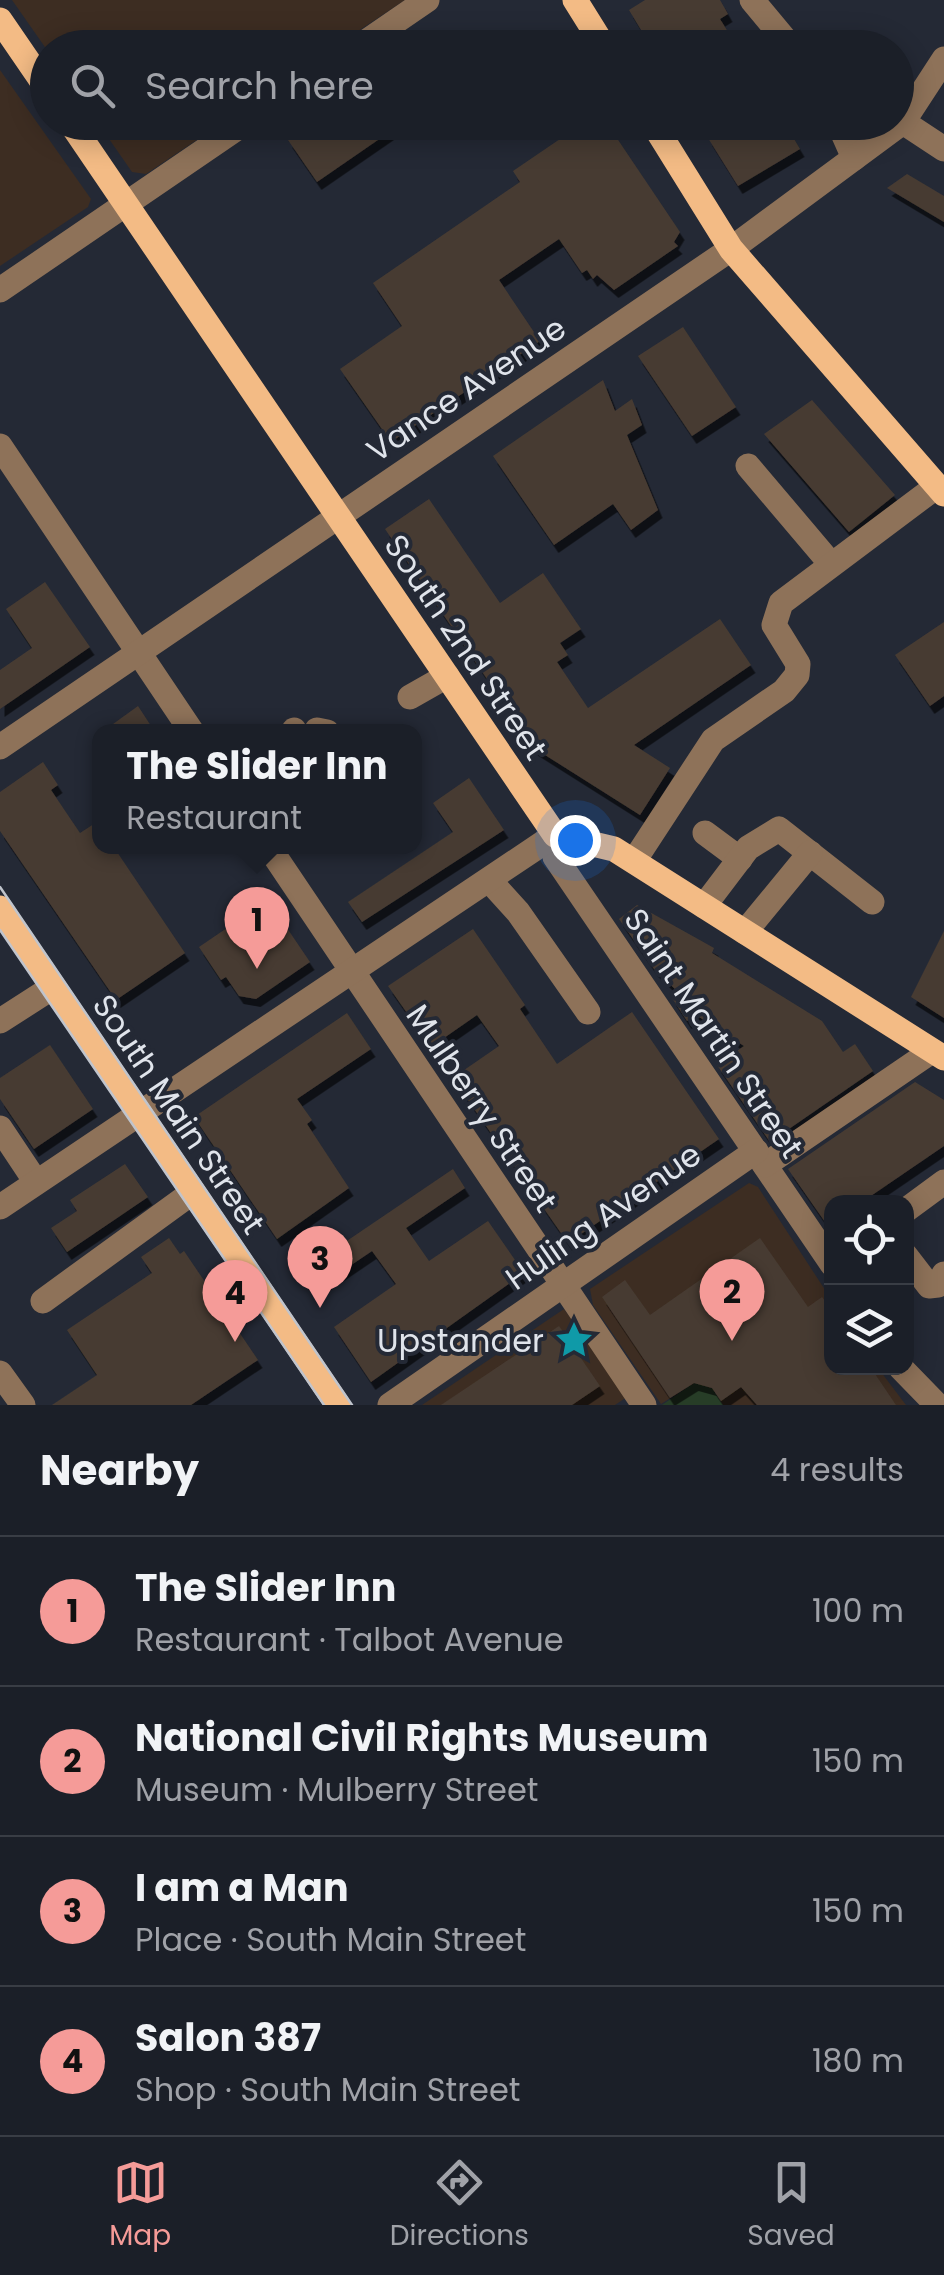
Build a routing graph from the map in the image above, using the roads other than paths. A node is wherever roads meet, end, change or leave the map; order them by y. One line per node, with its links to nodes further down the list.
1 (427, 0): 5 (street)
2 (575, 0): 6 (main road)
3 (752, 0): 7 (street)
4 (0, 20): 9 (main road)
5 (383, 30)
6 (594, 30)
7 (777, 30)
8 (944, 59): 10 (street, Vance Avenue)
9 (30, 64)
10 (914, 105)
11 (914, 129): 17 (street)
12 (82, 140): 19 (main road, South 2nd Street)
13 (220, 140): 19 (street)
14 (663, 140): 20 (main road)
15 (846, 140): 18 (street)
16 (878, 140): 18 (street, Vance Avenue)
17 (944, 149)
18 (854, 158): 20 (street, Vance Avenue)
19 (126, 204): 21 (street); 25 (main road, South 2nd Street)
20 (731, 248): 24 (main road); 25 (street, Vance Avenue)
21 (0, 290)
22 (0, 446): 27 (street)
23 (748, 466): 26 (street)
24 (941, 490): 26 (street)
25 (338, 516): 27 (street, Vance Avenue); 28 (main road, South 2nd Street)
26 (830, 564): 37 (street)
27 (139, 652): 30 (street); 31 (street, Vance Avenue)
28 (446, 676): 29 (street); 33 (main road, South 2nd Street)
29 (410, 697)
30 (187, 724)
31 (0, 747)
32 (705, 833): 36 (street)
33 (555, 835): 37 (main road); 38 (street); 50 (street, Saint Martin Street)
34 (810, 853): 36 (street); 39 (street); 42 (street)
35 (273, 854): 43 (street, Mulberry Street)
36 (740, 859): 40 (street)
37 (634, 861): 40 (main road)
38 (489, 880): 43 (street); 45 (street)
39 (872, 902)
40 (704, 906): 42 (main road)
41 (0, 908): 44 (main road, South Main Street)
42 (745, 932): 47 (main road)
43 (352, 974): 48 (street); 59 (street, Mulberry Street)
44 (53, 987): 46 (street); 48 (main road, South Main Street)
45 (588, 1012)
46 (0, 1021)
47 (938, 1055): 50 (street, Huling Avenue)
48 (139, 1113): 51 (street); 53 (main road, South Main Street)
49 (0, 1128): 51 (street)
50 (761, 1158): 56 (street, Saint Martin Street); 59 (street, Huling Avenue)
51 (36, 1182): 54 (street)
52 (944, 1182): 55 (street)
53 (193, 1192): 60 (street); 64 (main road, South Main Street)
54 (3, 1200)
55 (914, 1204)
56 (824, 1252)
57 (914, 1266): 58 (street)
58 (944, 1274)
59 (562, 1284): 65 (street, Huling Avenue); 66 (street, Mulberry Street)
60 (43, 1301)
61 (0, 1372): 63 (street)
62 (908, 1375): 67 (street)
63 (23, 1405)
64 (338, 1405)
65 (390, 1405)
66 (644, 1405)
67 (937, 1405)

